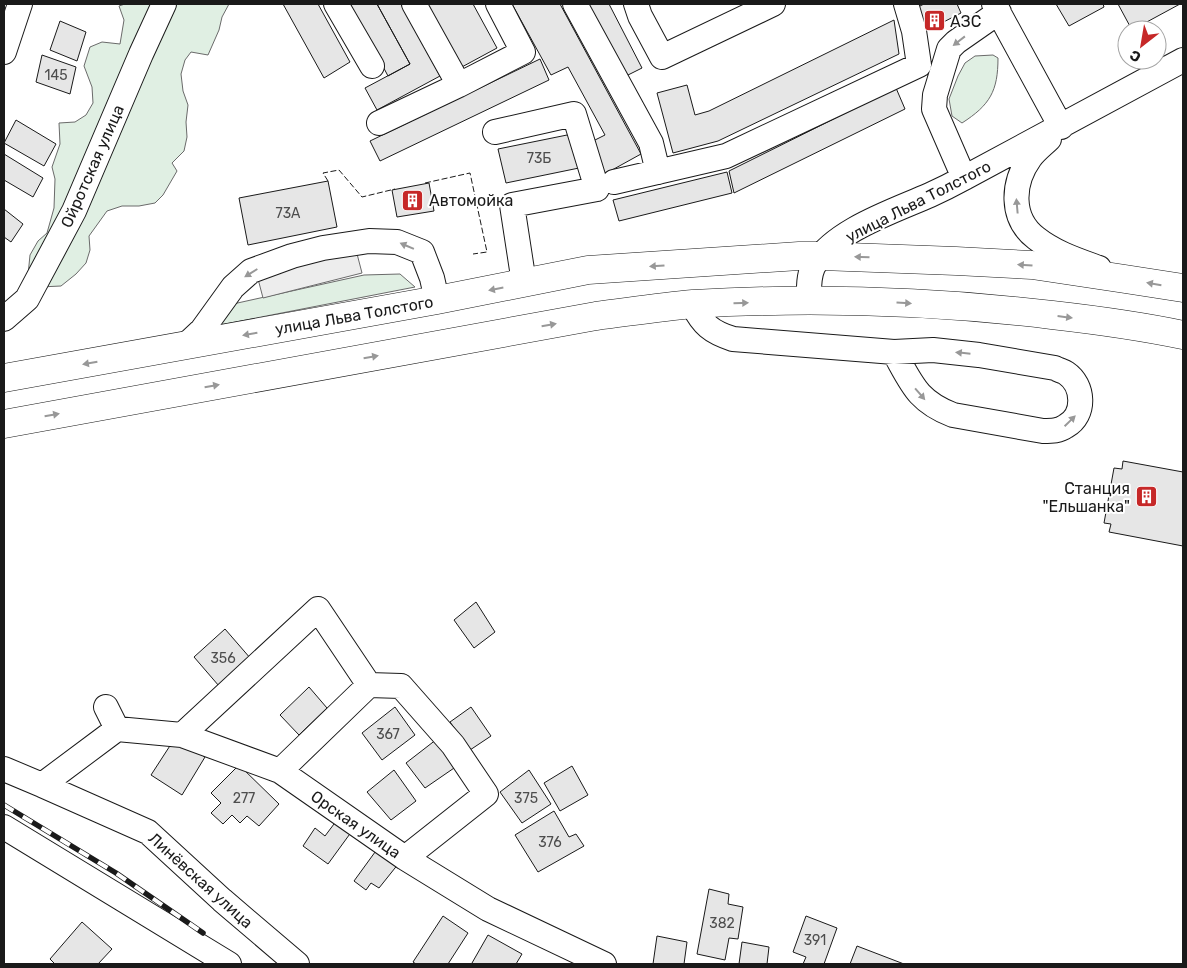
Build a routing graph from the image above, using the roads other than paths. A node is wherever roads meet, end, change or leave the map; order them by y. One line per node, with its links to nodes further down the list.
1 (20, 4): 11 (street)
2 (164, 4): 28 (street, Ойротская улица)
3 (336, 4): 13 (street)
4 (414, 4): 14 (street)
5 (498, 4): 14 (street)
6 (575, 4): 18 (street)
7 (636, 4): 8 (street)
8 (773, 4)
9 (906, 4): 18 (street)
10 (996, 8): 16 (street); 19 (street, one-way to 19)
11 (4, 52)
12 (1183, 60): 16 (street, улица Льва Толстого)
13 (372, 66)
14 (459, 85): 15 (street)
15 (378, 123)
16 (1060, 127): 19 (street, улица Льва Толстого); 22 (street, улица Льва Толстого, one-way to 16)
17 (494, 132): 23 (street)
18 (658, 172): 20 (street)
19 (964, 178): 21 (street, улица Льва Толстого)
20 (614, 182)
21 (821, 256): 22 (main road, улица Льва Толстого, one-way to 21); 23 (main road, улица Льва Толстого, one-way to 23); 26 (street, улица Льва Толстого)
22 (1125, 278): 24 (main road, улица Льва Толстого, one-way to 22)
23 (524, 283): 25 (main road, улица Льва Толстого, one-way to 25)
24 (1183, 288)
25 (437, 300): 30 (main road, улица Льва Толстого, one-way to 30); 30 (street, one-way to 30)
26 (809, 301): 27 (main road, one-way to 26); 29 (main road, one-way to 29)
27 (692, 304): 31 (street); 33 (main road, one-way to 27)
28 (4, 319)
29 (1183, 335)
30 (186, 345): 32 (main road, улица Льва Толстого, one-way to 32)
31 (894, 352): 31 (street, one-way to 31)
32 (4, 378)
33 (4, 424)
34 (369, 685): 37 (street); 39 (street); 42 (street)
35 (106, 707): 36 (street)
36 (118, 729): 37 (street, Орская улица); 40 (street)
37 (182, 735): 39 (street, Орская улица)
38 (4, 769): 40 (street, Линёвская улица)
39 (280, 770): 42 (street, Орская улица)
40 (42, 785): 44 (street, Линёвская улица)
41 (4, 827): 43 (street)
42 (405, 858): 45 (street, Орская улица)
43 (229, 964)
44 (297, 964)
45 (604, 964)

